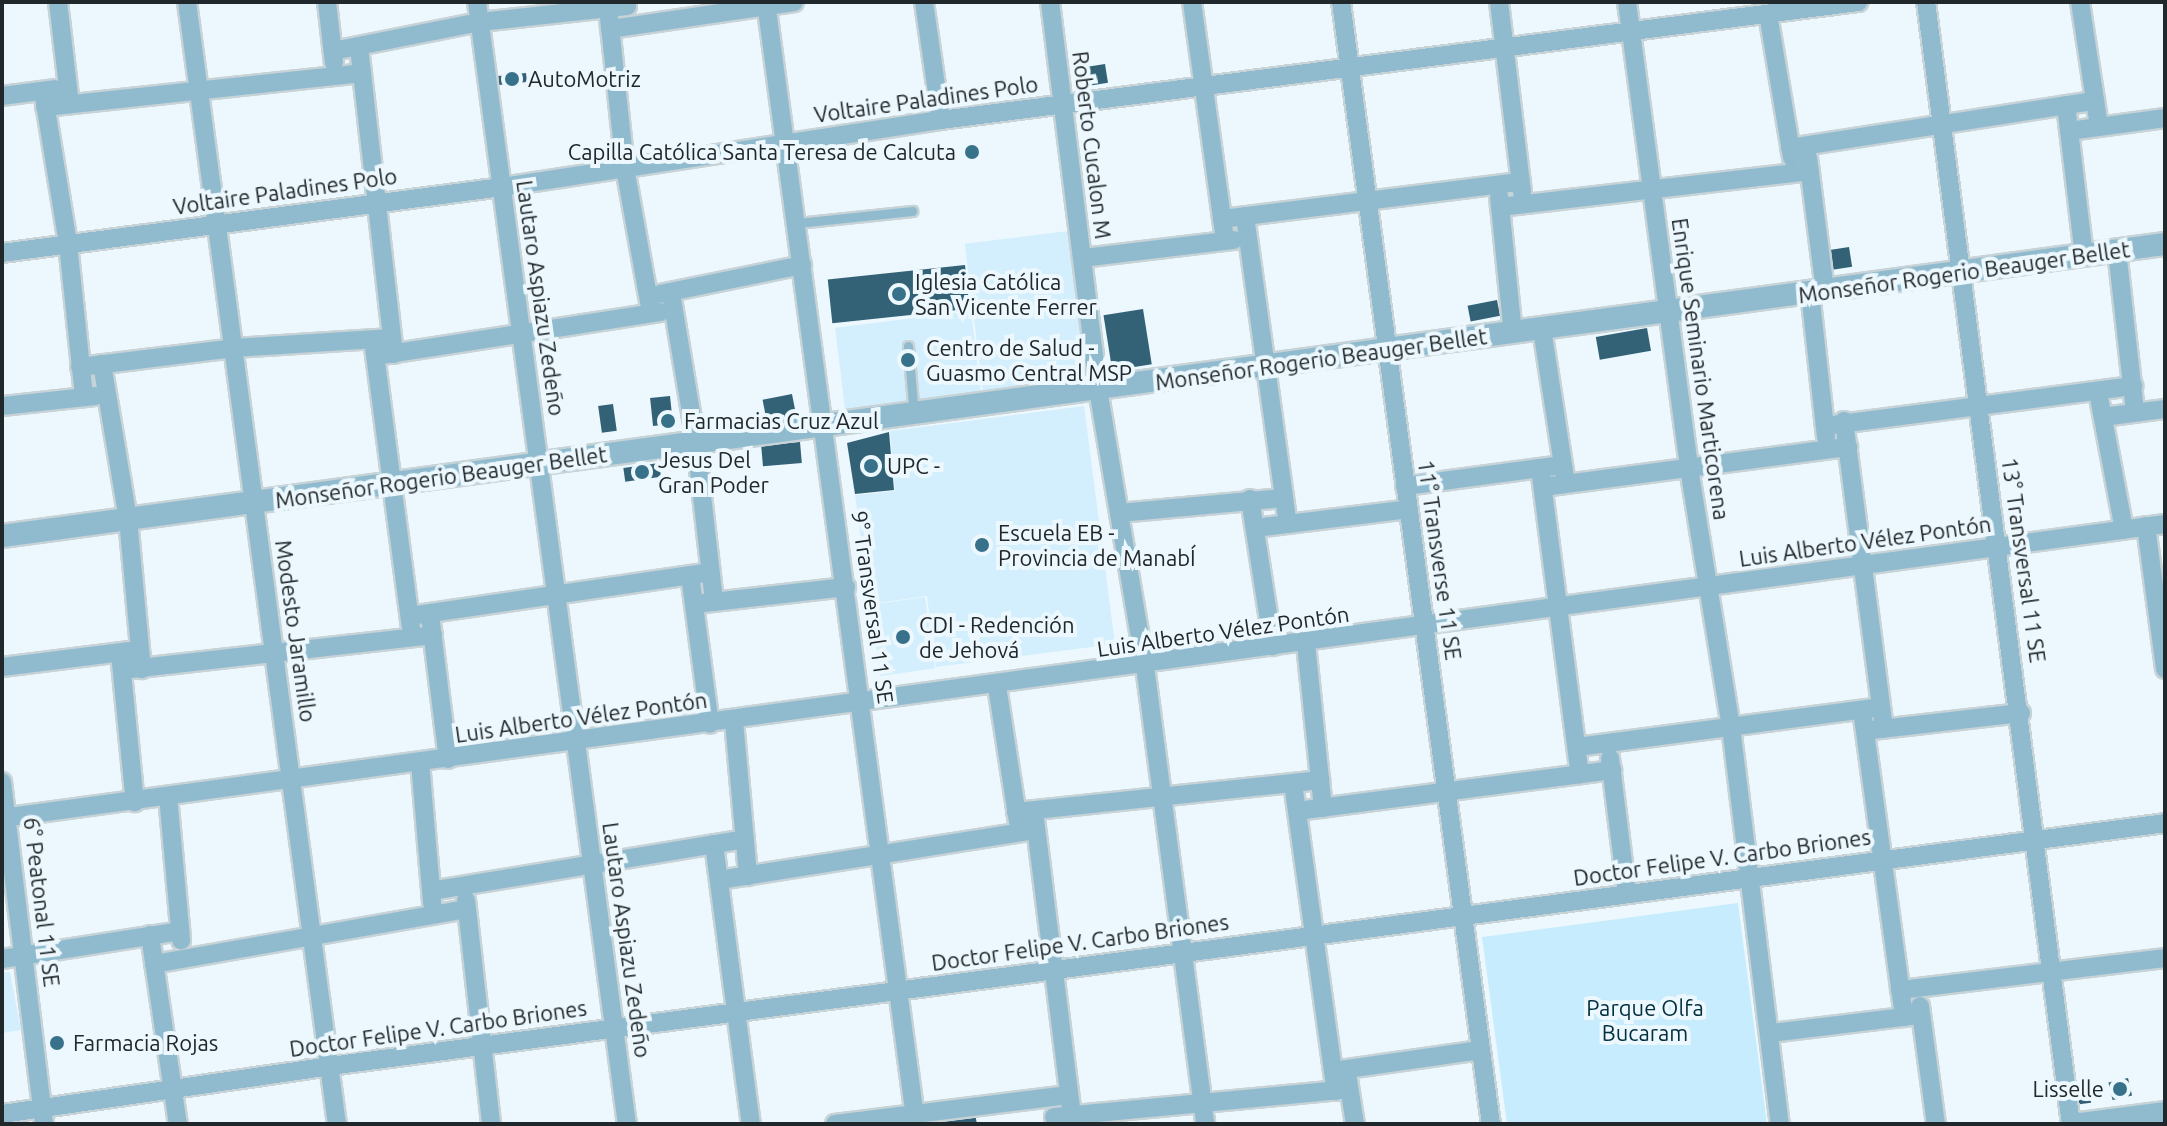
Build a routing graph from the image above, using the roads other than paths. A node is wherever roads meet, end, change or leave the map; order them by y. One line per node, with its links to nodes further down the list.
1 (58, 2): 32 (street)
2 (187, 2): 30 (street, Modesto Jaramillo)
3 (327, 2): 25 (street)
4 (477, 2): 19 (street, Lautaro Aspiazu Zedeño)
5 (794, 2): 15 (street)
6 (924, 2): 38 (street)
7 (1050, 2): 35 (street, Roberto Cucalon M)
8 (1192, 2): 29 (street)
9 (1341, 2): 26 (street, 11° Transverse 11 SE)
10 (1499, 2): 24 (street)
11 (1627, 2): 22 (street, Enrique Seminario Marticorena)
12 (1858, 2): 17 (street, Voltaire Paladines Polo)
13 (1926, 2): 39 (street, 13° Transversal 11 SE)
14 (2080, 2): 34 (street)
15 (766, 4): 20 (street); 42 (street, 9° Transversal 11 SE)
16 (620, 5): 19 (street); 20 (street); 21 (street)
17 (1795, 6): 18 (street, Voltaire Paladines Polo)
18 (1768, 14): 22 (street, Voltaire Paladines Polo); 43 (street)
19 (480, 22): 23 (street); 48 (street, Lautaro Aspiazu Zedeño)
20 (630, 25): 21 (street)
21 (610, 29): 44 (street)
22 (1631, 33): 24 (street, Voltaire Paladines Polo); 49 (street, Enrique Seminario Marticorena)
23 (359, 47): 25 (street); 27 (street)
24 (1505, 48): 26 (street, Voltaire Paladines Polo); 46 (street)
25 (333, 51): 28 (street)
26 (1349, 67): 29 (street, Voltaire Paladines Polo); 50 (street, 11° Transverse 11 SE)
27 (362, 73): 28 (street); 51 (street)
28 (336, 77): 30 (street)
29 (1203, 86): 35 (street, Voltaire Paladines Polo); 56 (street)
30 (199, 93): 32 (street); 58 (street, Modesto Jaramillo)
31 (2, 96): 33 (street)
32 (69, 96): 33 (street)
33 (44, 99): 61 (street)
34 (2095, 101): 36 (street); 40 (street)
35 (1062, 104): 38 (street, Voltaire Paladines Polo); 66 (street, Roberto Cucalon M)
36 (2066, 105): 39 (street); 41 (street)
37 (2165, 118): 40 (street)
38 (941, 120): 42 (street, Voltaire Paladines Polo)
39 (1943, 124): 43 (street); 68 (street, 13° Transversal 11 SE)
40 (2099, 126): 41 (street)
41 (2069, 131): 65 (street)
42 (785, 144): 44 (street, Voltaire Paladines Polo); 57 (street, 9° Transversal 11 SE)
43 (1799, 147): 45 (street)
44 (625, 168): 48 (street, Voltaire Paladines Polo); 71 (street)
45 (1802, 172): 49 (street); 69 (street)
46 (1521, 182): 47 (street); 52 (street)
47 (1498, 184): 50 (street); 53 (street)
48 (502, 187): 51 (street, Voltaire Paladines Polo); 74 (street, Lautaro Aspiazu Zedeño)
49 (1652, 189): 52 (street); 72 (street, Enrique Seminario Marticorena)
50 (1367, 201): 55 (street); 79 (street, 11° Transverse 11 SE)
51 (377, 202): 58 (street, Voltaire Paladines Polo); 77 (street)
52 (1523, 204): 53 (street)
53 (1500, 207): 75 (street)
54 (912, 211): 57 (lane)
55 (1245, 216): 56 (street); 59 (street)
56 (1222, 219): 60 (street)
57 (797, 223): 67 (street, 9° Transversal 11 SE)
58 (217, 224): 61 (street, Voltaire Paladines Polo); 78 (street, Modesto Jaramillo)
59 (1248, 238): 60 (street); 82 (street)
60 (1225, 241): 66 (street)
61 (68, 244): 64 (street, Voltaire Paladines Polo); 81 (street)
62 (2165, 244): 63 (street, Monseñor Rogerio Beauger Bellet)
63 (2117, 251): 65 (street, Monseñor Rogerio Beauger Bellet); 83 (street)
64 (2, 253)
65 (2084, 255): 68 (street, Monseñor Rogerio Beauger Bellet)
66 (1082, 258): 84 (street, Roberto Cucalon M)
67 (802, 265): 70 (street); 95 (street, 9° Transversal 11 SE)
68 (1962, 272): 69 (street, Monseñor Rogerio Beauger Bellet); 88 (street, 13° Transversal 11 SE)
69 (1818, 291): 72 (street, Monseñor Rogerio Beauger Bellet); 96 (street)
70 (672, 302): 71 (street); 97 (street)
71 (650, 304): 74 (street)
72 (1668, 312): 73 (street, Monseñor Rogerio Beauger Bellet); 101 (street, Enrique Seminario Marticorena)
73 (1542, 329): 75 (street, Monseñor Rogerio Beauger Bellet); 102 (street)
74 (521, 333): 77 (street); 100 (street, Lautaro Aspiazu Zedeño)
75 (1513, 333): 79 (street, Monseñor Rogerio Beauger Bellet)
76 (908, 346): 92 (lane)
77 (384, 347): 78 (street); 104 (street)
78 (234, 348): 80 (street); 108 (street, Modesto Jaramillo)
79 (1386, 350): 82 (street, Monseñor Rogerio Beauger Bellet); 105 (street, 11° Transverse 11 SE)
80 (102, 364): 81 (street); 86 (street)
81 (80, 367): 87 (street)
82 (1266, 367): 84 (street, Monseñor Rogerio Beauger Bellet); 106 (street)
83 (2133, 386): 85 (street); 91 (street)
84 (1098, 389): 92 (street, Monseñor Rogerio Beauger Bellet); 110 (street)
85 (2098, 392): 88 (street); 93 (street)
86 (107, 394): 87 (street); 111 (street)
87 (84, 397): 89 (street)
88 (1978, 404): 94 (street); 117 (street, 13° Transversal 11 SE)
89 (2, 406)
90 (2165, 409): 91 (street)
91 (2135, 412): 93 (street)
92 (914, 414): 95 (street, Monseñor Rogerio Beauger Bellet)
93 (2103, 417): 115 (street)
94 (1844, 421): 96 (street); 98 (street)
95 (824, 426): 97 (street, Monseñor Rogerio Beauger Bellet); 122 (street, 9° Transversal 11 SE)
96 (1825, 426): 99 (street)
97 (696, 443): 100 (street, Monseñor Rogerio Beauger Bellet); 119 (street)
98 (1848, 447): 99 (street); 118 (street)
99 (1827, 450): 101 (street)
100 (539, 464): 104 (street, Monseñor Rogerio Beauger Bellet); 123 (street, Lautaro Aspiazu Zedeño)
101 (1689, 468): 102 (street); 121 (street, Enrique Seminario Marticorena)
102 (1564, 475): 103 (street)
103 (1542, 478): 105 (street); 125 (street)
104 (392, 484): 108 (street, Monseñor Rogerio Beauger Bellet); 127 (street)
105 (1405, 486): 109 (street, 11° Transverse 11 SE)
106 (1283, 498): 107 (street); 112 (street)
107 (1250, 499): 110 (street); 114 (street)
108 (254, 502): 111 (street, Monseñor Rogerio Beauger Bellet); 134 (street, Modesto Jaramillo)
109 (1409, 509): 112 (street); 128 (street, 11° Transverse 11 SE)
110 (1119, 513): 136 (street)
111 (128, 519): 116 (street, Monseñor Rogerio Beauger Bellet); 133 (street)
112 (1288, 524): 114 (street)
113 (2156, 525): 115 (street, Luis Alberto Vélez Pontón); 139 (street)
114 (1255, 528): 132 (street)
115 (2124, 530): 117 (street, Luis Alberto Vélez Pontón)
116 (2, 536)
117 (1999, 547): 118 (street, Luis Alberto Vélez Pontón); 143 (street, 13° Transversal 11 SE)
118 (1861, 566): 121 (street, Luis Alberto Vélez Pontón); 142 (street)
119 (710, 572): 120 (street); 124 (street)
120 (690, 575): 123 (street); 124 (street)
121 (1710, 586): 125 (street, Luis Alberto Vélez Pontón); 146 (street, Enrique Seminario Marticorena)
122 (846, 587): 124 (street); 141 (street, 9° Transversal 11 SE)
123 (556, 594): 126 (street); 148 (street, Lautaro Aspiazu Zedeño)
124 (704, 603): 145 (street)
125 (1558, 608): 128 (street, Luis Alberto Vélez Pontón); 150 (street)
126 (430, 613): 127 (street); 129 (street)
127 (410, 616): 130 (street)
128 (1427, 627): 131 (street, Luis Alberto Vélez Pontón); 159 (street, 11° Transverse 11 SE)
129 (433, 635): 130 (street); 151 (street)
130 (413, 638): 134 (street)
131 (1306, 644): 132 (street, Luis Alberto Vélez Pontón); 156 (street)
132 (1273, 646): 136 (street, Luis Alberto Vélez Pontón)
133 (140, 650): 135 (street); 138 (street)
134 (275, 656): 138 (street); 155 (street, Modesto Jaramillo)
135 (121, 662): 137 (street); 138 (street); 162 (street)
136 (1145, 666): 140 (street, Luis Alberto Vélez Pontón); 161 (street)
137 (2, 667)
138 (142, 669)
139 (2165, 669)
140 (997, 686): 141 (street, Luis Alberto Vélez Pontón); 164 (street)
141 (861, 704): 144 (street, Luis Alberto Vélez Pontón); 172 (street, 9° Transversal 11 SE)
142 (1871, 709): 146 (street); 147 (street)
143 (2021, 713): 147 (street); 170 (street, 13° Transversal 11 SE)
144 (734, 721): 145 (street, Luis Alberto Vélez Pontón); 169 (street)
145 (710, 724): 148 (street, Luis Alberto Vélez Pontón)
146 (1731, 727): 149 (street); 176 (street, Enrique Seminario Marticorena)
147 (1875, 730): 173 (street)
148 (576, 742): 151 (street, Luis Alberto Vélez Pontón); 174 (street, Lautaro Aspiazu Zedeño)
149 (1608, 743): 150 (street); 153 (street)
150 (1577, 747): 154 (street)
151 (448, 759): 152 (street, Luis Alberto Vélez Pontón)
152 (420, 762): 155 (street, Luis Alberto Vélez Pontón); 179 (street)
153 (1612, 770): 154 (street); 180 (street)
154 (1580, 774): 159 (street)
155 (291, 780): 160 (street, Luis Alberto Vélez Pontón); 187 (street, Modesto Jaramillo)
156 (1320, 780): 158 (street); 163 (street)
157 (2, 782): 166 (street, 6° Peatonal 11 SE)
158 (1293, 783): 161 (street); 165 (street)
159 (1444, 792): 163 (street); 183 (street, 11° Transverse 11 SE)
160 (168, 796): 162 (street, Luis Alberto Vélez Pontón); 184 (street)
161 (1162, 797): 164 (street); 188 (street)
162 (135, 802): 166 (street, Luis Alberto Vélez Pontón)
163 (1323, 808): 165 (street)
164 (1025, 811): 168 (street)
165 (1297, 811): 186 (street)
166 (5, 818): 189 (street, 6° Peatonal 11 SE)
167 (2165, 823): 170 (street, Doctor Felipe V. Carbo Briones)
168 (1028, 832): 172 (street); 194 (street)
169 (745, 839): 171 (street); 175 (street)
170 (2037, 840): 173 (street, Doctor Felipe V. Carbo Briones); 195 (street, 13° Transversal 11 SE)
171 (714, 844): 174 (street); 177 (street)
172 (881, 855): 175 (street); 197 (street, 9° Transversal 11 SE)
173 (1883, 860): 176 (street, Doctor Felipe V. Carbo Briones); 196 (street)
174 (593, 864): 178 (street); 200 (street, Lautaro Aspiazu Zedeño)
175 (748, 876): 177 (street)
176 (1751, 877): 180 (street, Doctor Felipe V. Carbo Briones); 201 (street, Enrique Seminario Marticorena)
177 (719, 880): 198 (street)
178 (465, 886): 179 (street); 181 (street)
179 (431, 891): 182 (street)
180 (1627, 894): 183 (street, Doctor Felipe V. Carbo Briones)
181 (467, 909): 182 (street); 202 (street)
182 (433, 916): 187 (street)
183 (1462, 916): 186 (street, Doctor Felipe V. Carbo Briones); 203 (street, 11° Transverse 11 SE)
184 (180, 931): 185 (street); 192 (street)
185 (150, 935): 189 (street); 193 (street)
186 (1314, 935): 188 (street, Doctor Felipe V. Carbo Briones); 205 (street)
187 (312, 938): 192 (street); 204 (street, Modesto Jaramillo)
188 (1182, 953): 194 (street, Doctor Felipe V. Carbo Briones); 209 (street)
189 (25, 956): 191 (street); 212 (street, 6° Peatonal 11 SE)
190 (2165, 958): 195 (street)
191 (2, 959)
192 (183, 959): 193 (street)
193 (154, 964): 206 (street)
194 (1054, 970): 197 (street, Doctor Felipe V. Carbo Briones); 208 (street)
195 (2055, 971): 196 (street); 226 (street, 13° Transversal 11 SE)
196 (1909, 988): 199 (street)
197 (900, 990): 198 (street, Doctor Felipe V. Carbo Briones); 213 (street, 9° Transversal 11 SE)
198 (736, 1012): 200 (street, Doctor Felipe V. Carbo Briones); 219 (street)
199 (1912, 1016): 201 (street); 225 (street)
200 (615, 1028): 202 (street, Doctor Felipe V. Carbo Briones); 218 (street, Lautaro Aspiazu Zedeño)
201 (1771, 1033): 224 (street, Enrique Seminario Marticorena)
202 (482, 1045): 204 (street, Doctor Felipe V. Carbo Briones); 217 (street)
203 (1481, 1050): 205 (street); 223 (street, 11° Transverse 11 SE)
204 (330, 1066): 206 (street, Doctor Felipe V. Carbo Briones); 216 (street, Modesto Jaramillo)
205 (1340, 1070): 207 (street)
206 (174, 1089): 212 (street, Doctor Felipe V. Carbo Briones); 215 (street)
207 (1342, 1090): 209 (street); 222 (street)
208 (1059, 1096): 213 (street); 214 (street)
209 (1202, 1103): 214 (street); 221 (street)
210 (2165, 1113): 227 (street)
211 (2, 1114): 212 (street, Doctor Felipe V. Carbo Briones)
212 (43, 1116)
213 (915, 1119): 220 (street)
214 (1060, 1119)
215 (178, 1124)
216 (337, 1124)
217 (491, 1124)
218 (627, 1124)
219 (751, 1124)
220 (835, 1124)
221 (1205, 1124)
222 (1355, 1124)
223 (1491, 1124)
224 (1780, 1124)
225 (1936, 1124)
226 (2071, 1124)
227 (2080, 1124)

